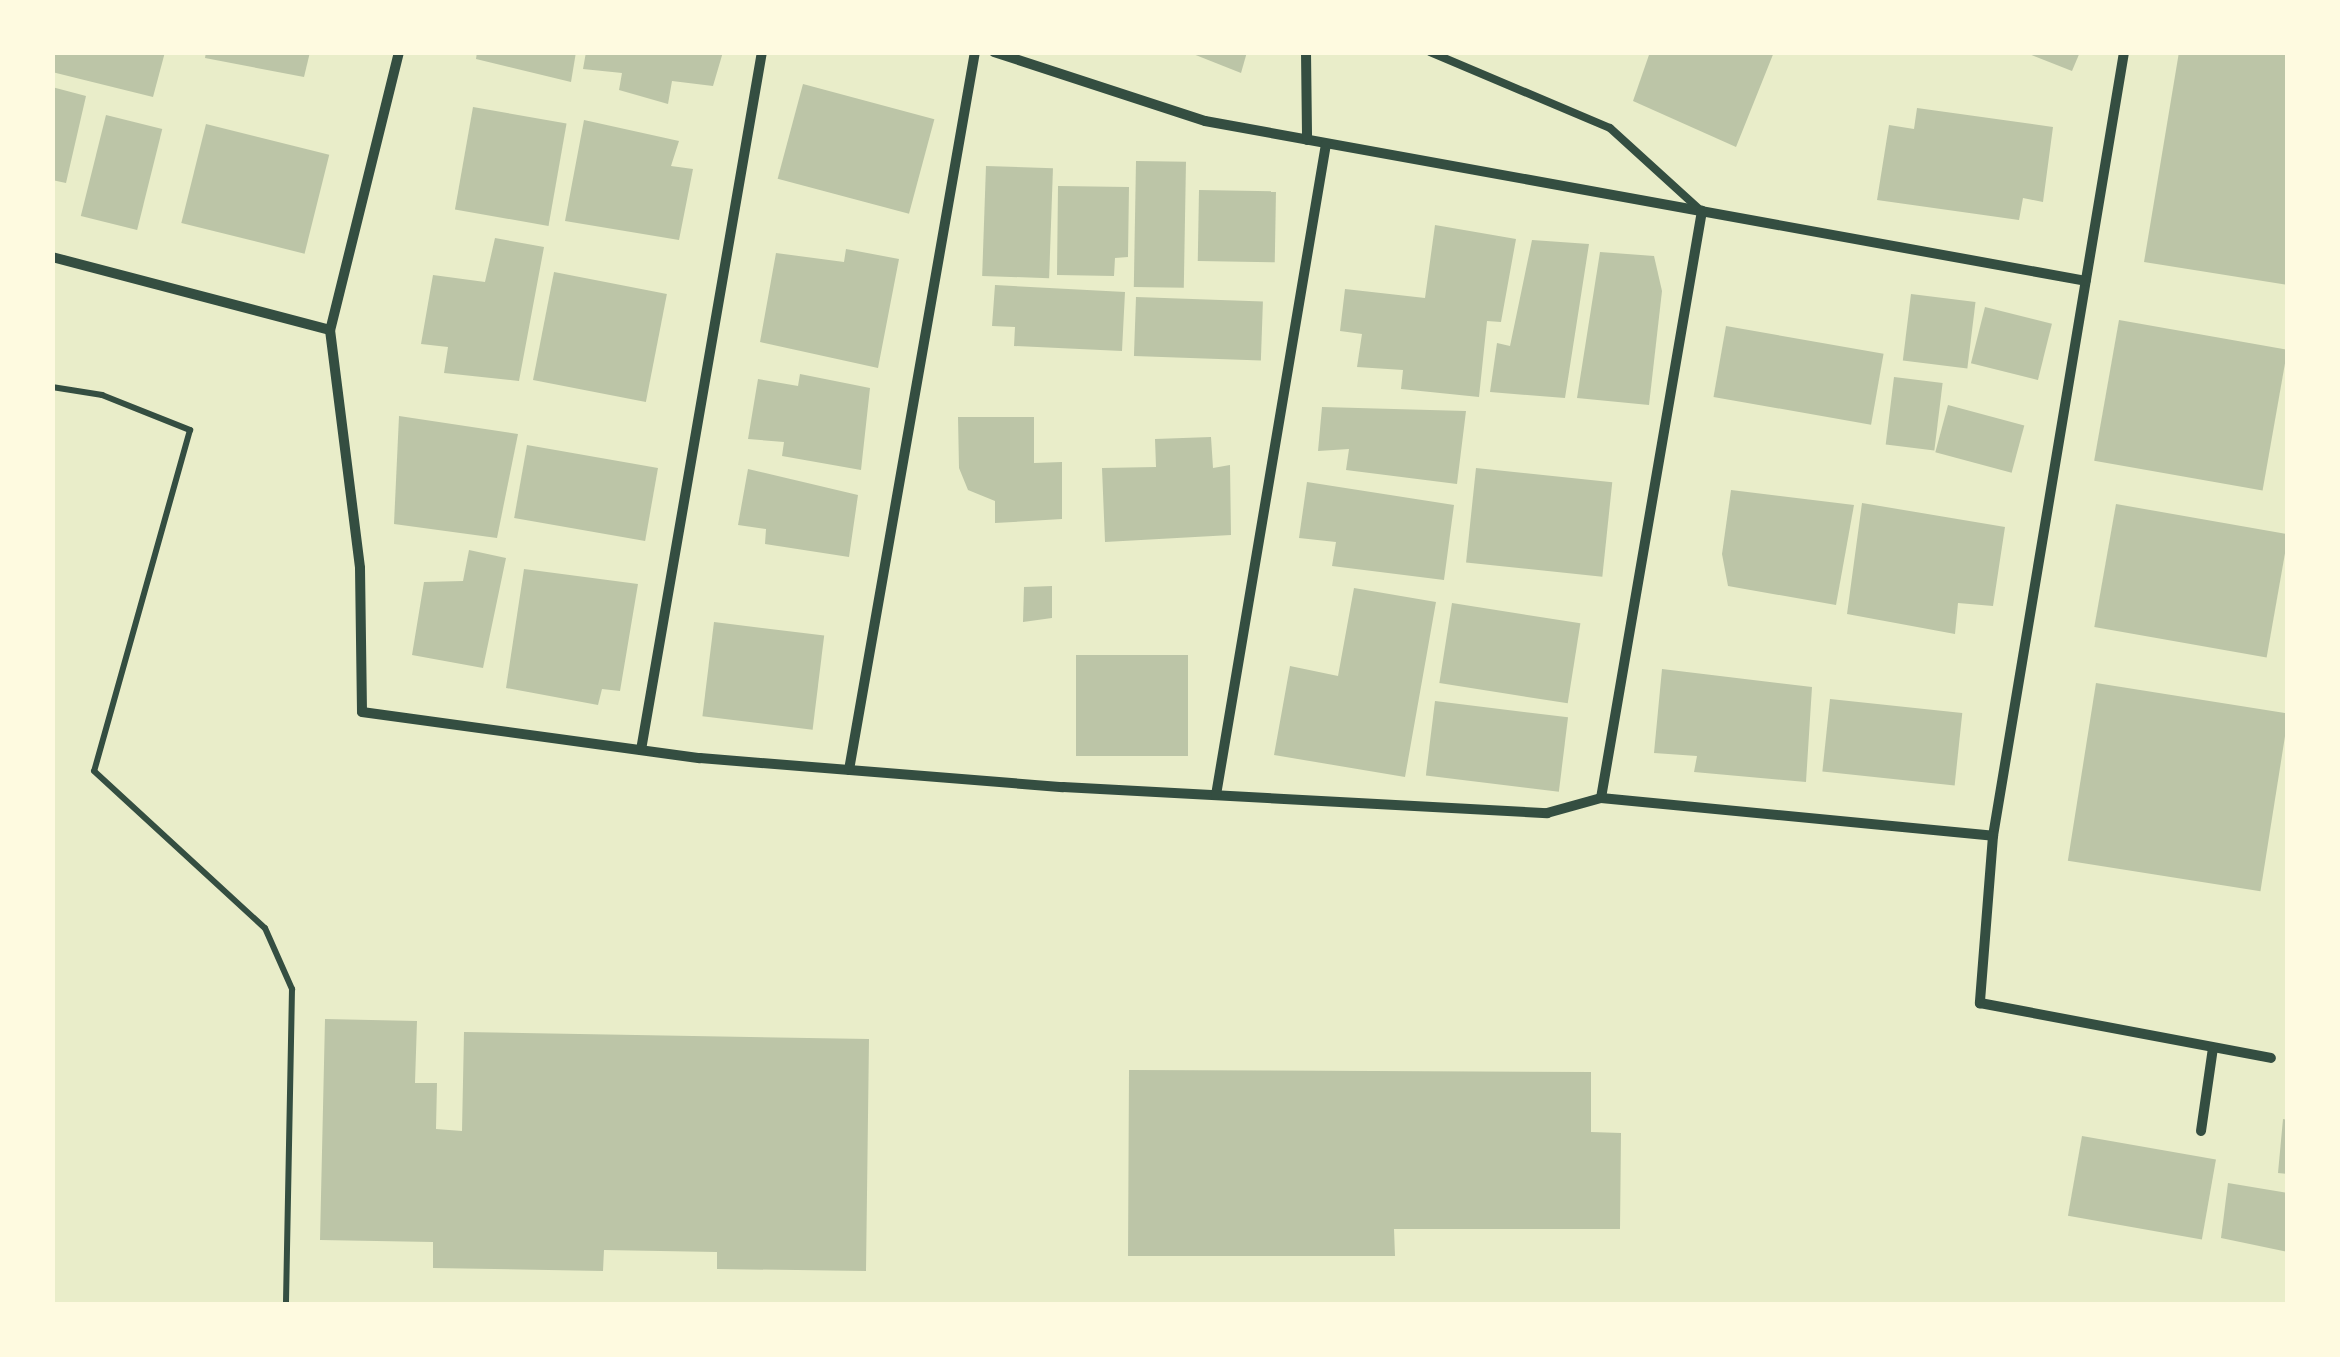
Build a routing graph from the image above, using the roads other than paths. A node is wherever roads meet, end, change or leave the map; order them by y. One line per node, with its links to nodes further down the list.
1 (398, 52): 13 (street)
2 (762, 52): 14 (street)
3 (975, 52): 15 (street)
4 (994, 52): 8 (street)
5 (1306, 52): 8 (street)
6 (1430, 52): 10 (lane)
7 (2124, 52): 12 (street)
8 (1307, 140): 9 (street)
9 (1326, 144): 10 (street); 16 (street)
10 (1702, 212): 12 (street); 17 (street)
11 (52, 257): 13 (street)
12 (2086, 281): 18 (street)
13 (330, 330): 14 (street)
14 (641, 750): 15 (street)
15 (849, 770): 16 (street)
16 (1216, 795): 17 (street)
17 (1601, 798): 18 (street)
18 (1993, 836): 19 (street)
19 (2213, 1048): 20 (street); 21 (street)
20 (2271, 1058)
21 (2201, 1130)

